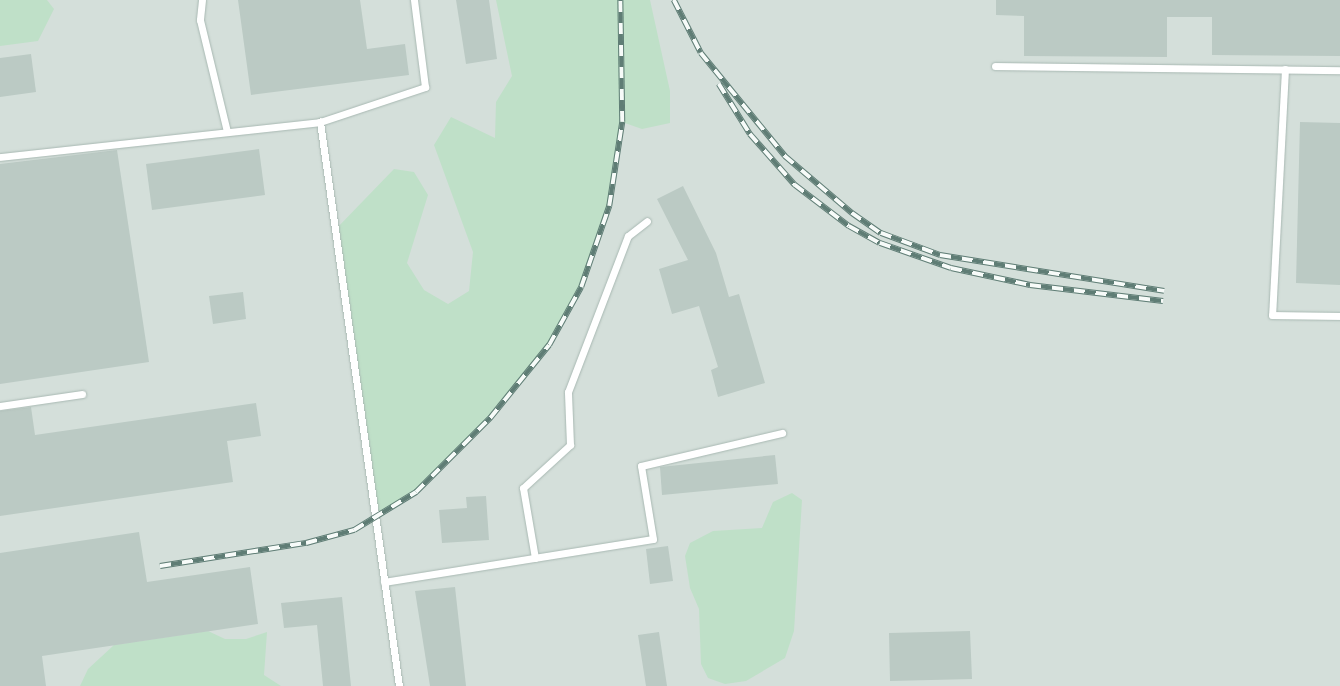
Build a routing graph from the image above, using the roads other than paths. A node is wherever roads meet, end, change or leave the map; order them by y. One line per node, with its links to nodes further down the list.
1 (202, 0): 7 (lane)
2 (414, 0): 6 (lane)
3 (995, 66): 4 (lane)
4 (1285, 69): 5 (lane); 10 (lane)
5 (1340, 70)
6 (320, 122): 7 (lane); 15 (lane)
7 (227, 132): 8 (lane)
8 (0, 156)
9 (647, 221): 14 (lane)
10 (1340, 316)
11 (82, 394): 12 (lane)
12 (0, 406)
13 (782, 433): 14 (lane)
14 (535, 558): 15 (lane)
15 (384, 582): 16 (lane)
16 (399, 686)

